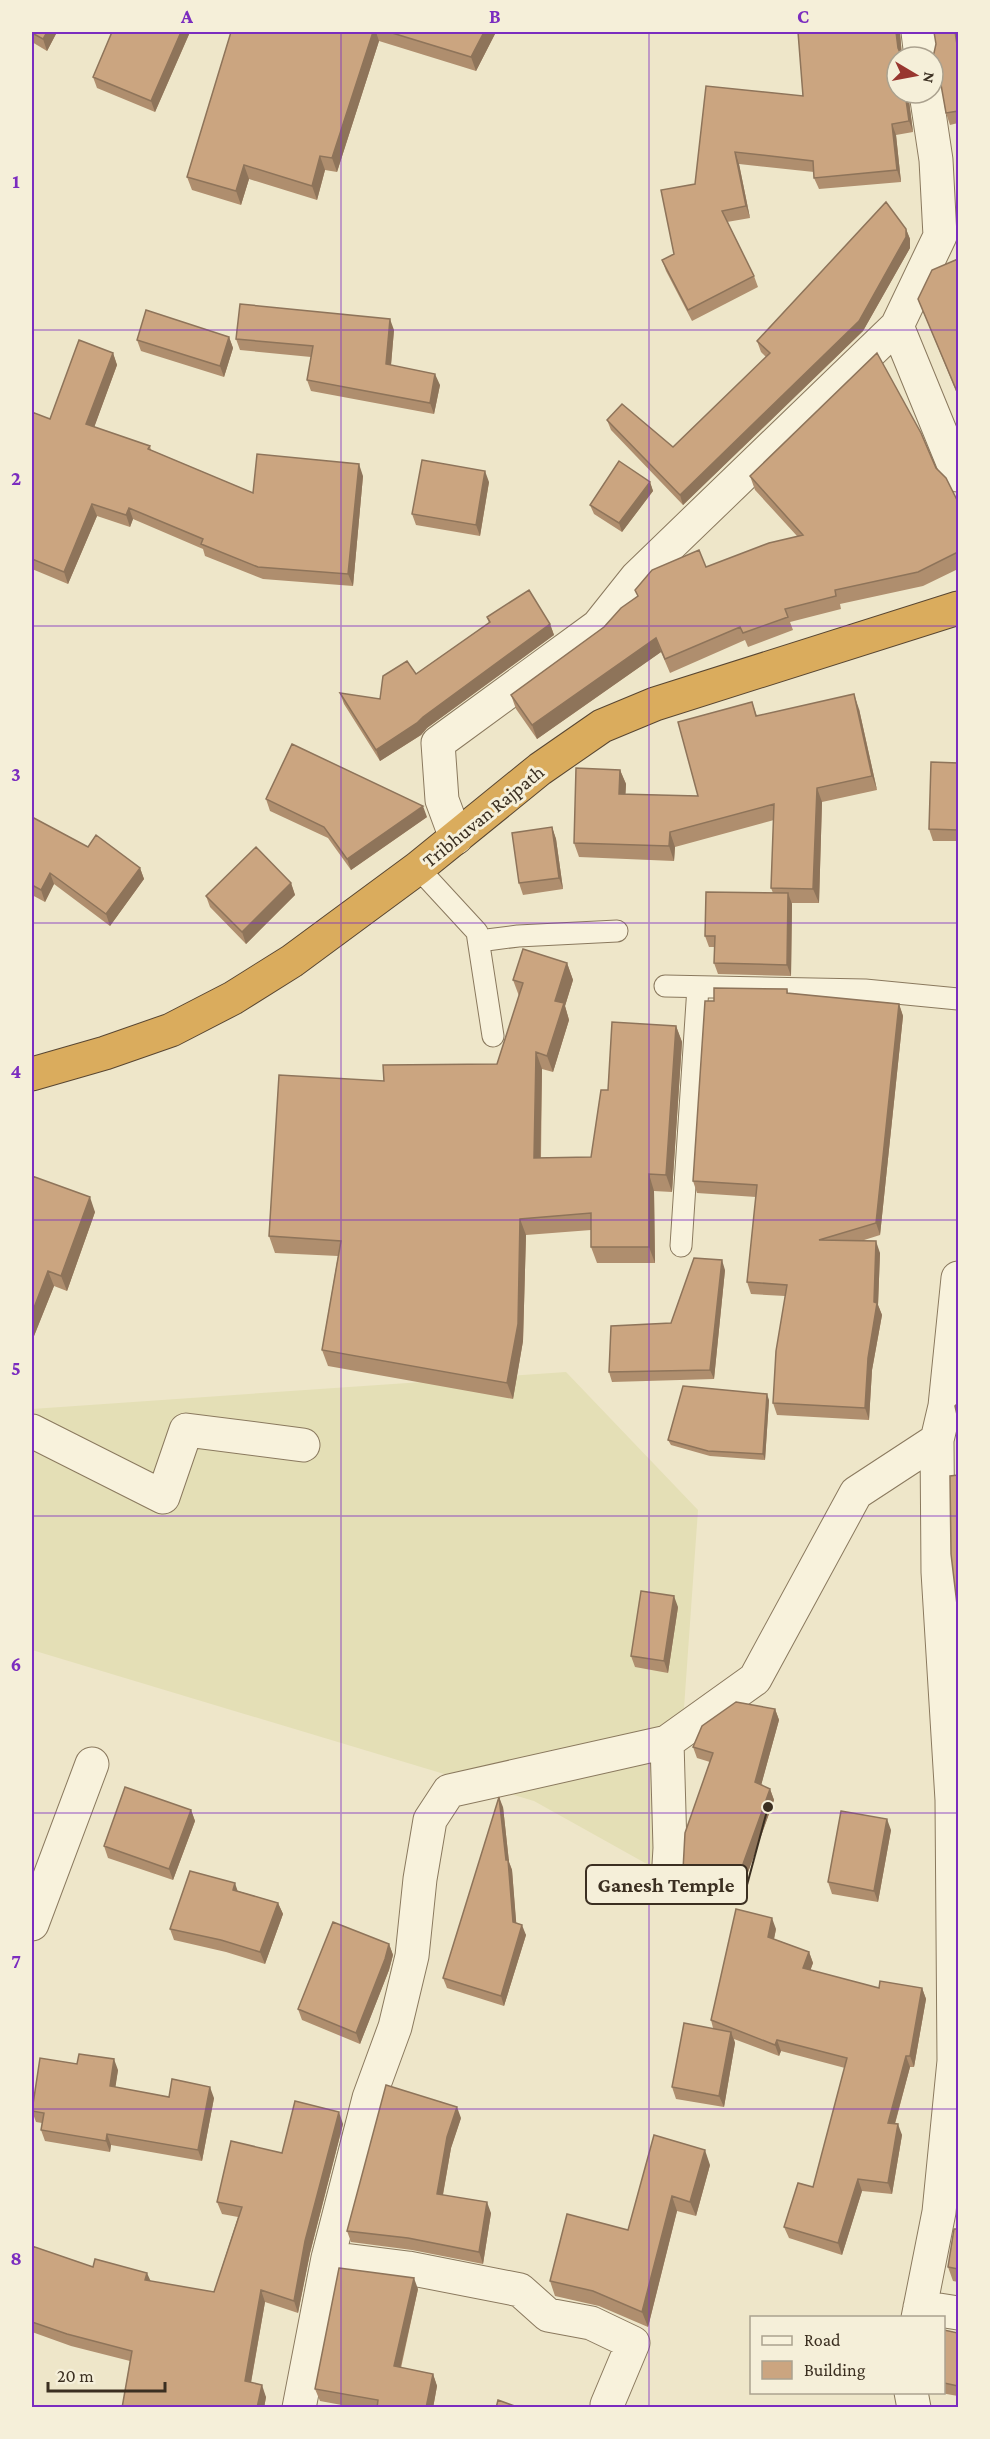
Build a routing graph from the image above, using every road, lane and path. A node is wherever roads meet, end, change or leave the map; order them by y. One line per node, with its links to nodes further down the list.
1 (930, 105): 2 (street)
2 (947, 155): 3 (street)
3 (897, 326): 4 (street); 6 (street)
4 (958, 475)
5 (957, 616): 6 (highway, Tribhuvan Rajpath)
6 (456, 838): 7 (highway, Tribhuvan Rajpath)
7 (418, 868): 9 (lane); 14 (highway, Tribhuvan Rajpath)
8 (618, 931): 9 (lane)
9 (479, 941): 13 (lane)
10 (665, 986): 11 (lane)
11 (698, 987): 12 (lane); 15 (lane)
12 (958, 999)
13 (493, 1036)
14 (32, 1074)
15 (681, 1246)
16 (958, 1278): 17 (street)
17 (952, 1403): 19 (street)
18 (32, 1431): 20 (street)
19 (937, 1440): 21 (street); 22 (street)
20 (303, 1446)
21 (953, 1705): 24 (street)
22 (667, 1742): 25 (street); 28 (street)
23 (92, 1764): 26 (street)
24 (955, 1872): 27 (street)
25 (668, 1882)
26 (32, 1924)
27 (956, 2061): 29 (street)
28 (328, 2258): 31 (street); 32 (street)
29 (919, 2312): 30 (street)
30 (958, 2313)
31 (607, 2405)
32 (299, 2408)

